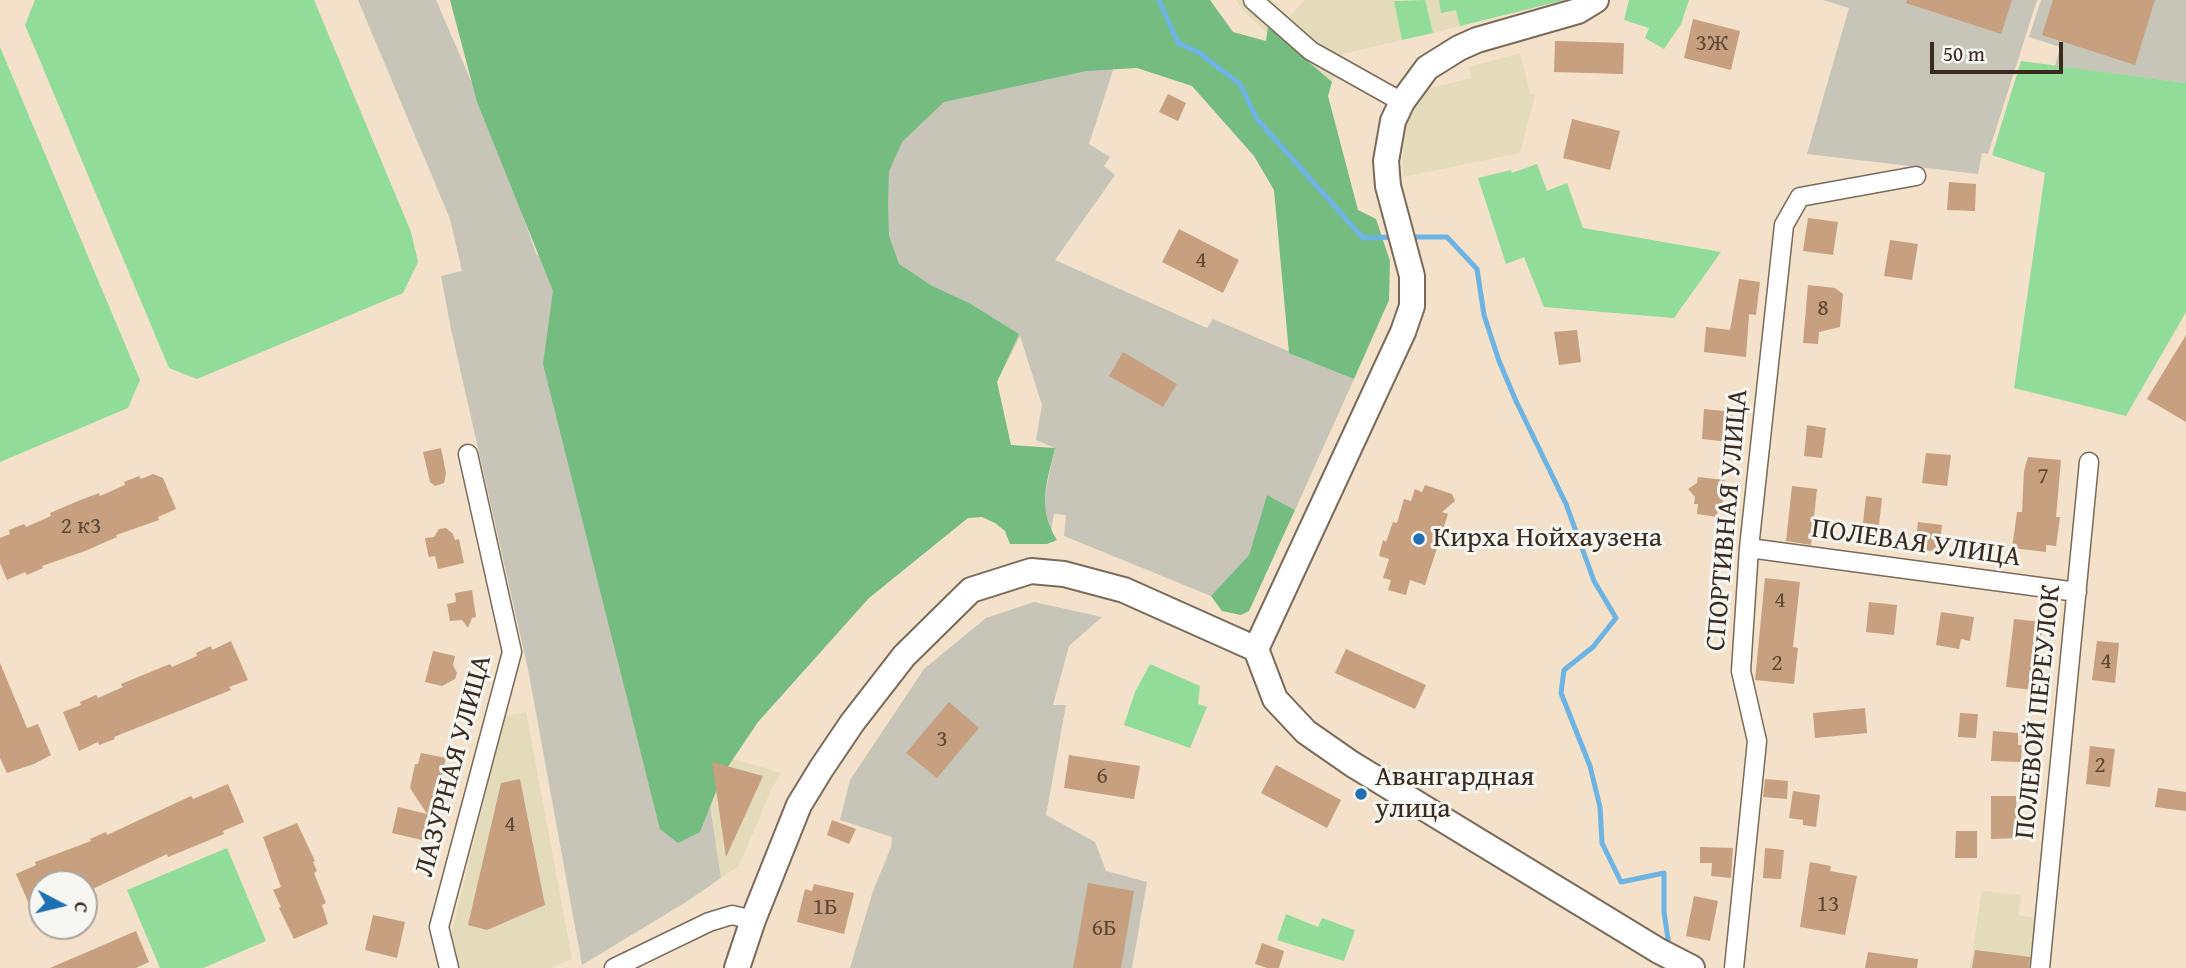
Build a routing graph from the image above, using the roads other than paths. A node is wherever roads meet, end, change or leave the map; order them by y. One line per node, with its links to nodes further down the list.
1 (1253, 0): 3 (street)
2 (1596, 0): 3 (main road)
3 (1402, 102): 9 (main road)
4 (1916, 176): 7 (street, СПОРТИВНАЯ УЛИЦА)
5 (468, 454): 11 (street, ЛАЗУРНАЯ УЛИЦА)
6 (2090, 461): 8 (street, ПОЛЕВОЙ ПЕРЕУЛОК)
7 (1749, 548): 8 (street, ПОЛЕВАЯ УЛИЦА); 15 (street, СПОРТИВНАЯ УЛИЦА)
8 (2077, 592): 16 (street, ПОЛЕВОЙ ПЕРЕУЛОК)
9 (1256, 649): 10 (main road); 14 (main road)
10 (753, 920): 12 (street); 13 (main road)
11 (449, 968)
12 (614, 968)
13 (737, 968)
14 (1692, 968)
15 (1734, 968)
16 (2040, 968)

